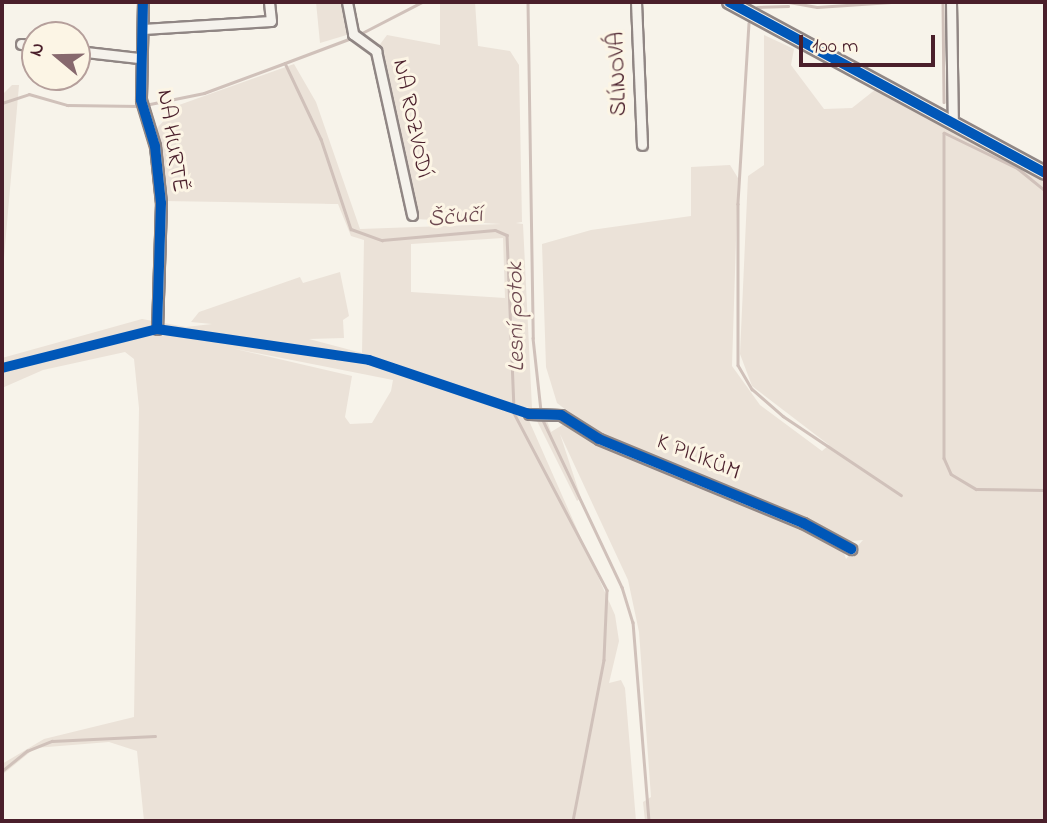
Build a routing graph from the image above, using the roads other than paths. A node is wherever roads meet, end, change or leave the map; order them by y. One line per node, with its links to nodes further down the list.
1 (143, 2): 7 (street, NA HURTĚ)
2 (269, 2): 7 (street)
3 (347, 2): 13 (street, NA ROZVODÍ)
4 (636, 2): 11 (street, SLÍNOVÁ)
5 (729, 2): 10 (street)
6 (951, 2): 10 (street)
7 (142, 29): 9 (street, NA HURTĚ)
8 (91, 53): 9 (street)
9 (139, 58): 14 (street, NA HURTĚ)
10 (953, 122): 12 (street)
11 (642, 145)
12 (1045, 173)
13 (412, 215)
14 (157, 329)
15 (532, 414): 16 (street, K PILÍKŮM)
16 (851, 549)

